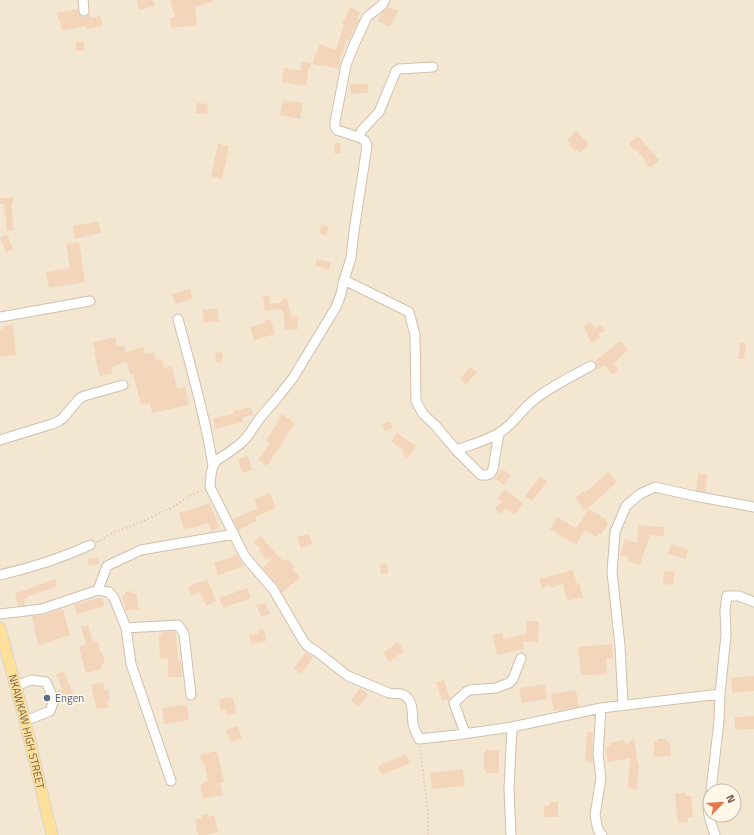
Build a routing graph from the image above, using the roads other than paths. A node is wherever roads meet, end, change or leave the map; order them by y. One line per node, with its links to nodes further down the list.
1 (83, 0): 3 (street)
2 (385, 0): 5 (street)
3 (84, 11)
4 (433, 67): 5 (street)
5 (359, 137): 6 (street)
6 (344, 280): 14 (street); 15 (street)
7 (90, 302): 8 (street)
8 (0, 317)
9 (178, 319): 15 (street)
10 (591, 366): 12 (street)
11 (123, 385): 13 (street)
12 (499, 433): 14 (street); 14 (street)
13 (0, 440)
14 (456, 450)
15 (213, 466): 17 (street)
16 (754, 508): 29 (street)
17 (234, 534): 20 (street); 33 (street)
18 (90, 545): 19 (street)
19 (0, 575)
20 (98, 590): 22 (street); 24 (street)
21 (754, 602): 27 (street)
22 (0, 614)
23 (0, 628): 26 (main road, NKAWKAW HIGH STREET)
24 (126, 628): 28 (street); 34 (street)
25 (521, 658): 33 (street)
26 (16, 686): 31 (main road, NKAWKAW HIGH STREET); 31 (street)
27 (720, 694): 29 (street); 35 (street)
28 (191, 695)
29 (623, 705): 30 (street)
30 (601, 708): 32 (street); 39 (street)
31 (25, 721): 37 (main road, NKAWKAW HIGH STREET)
32 (512, 727): 33 (street); 38 (street)
33 (465, 733)
34 (171, 781)
35 (712, 783)
36 (711, 823): 40 (street)
37 (52, 835)
38 (510, 835)
39 (602, 835)
40 (714, 835)

